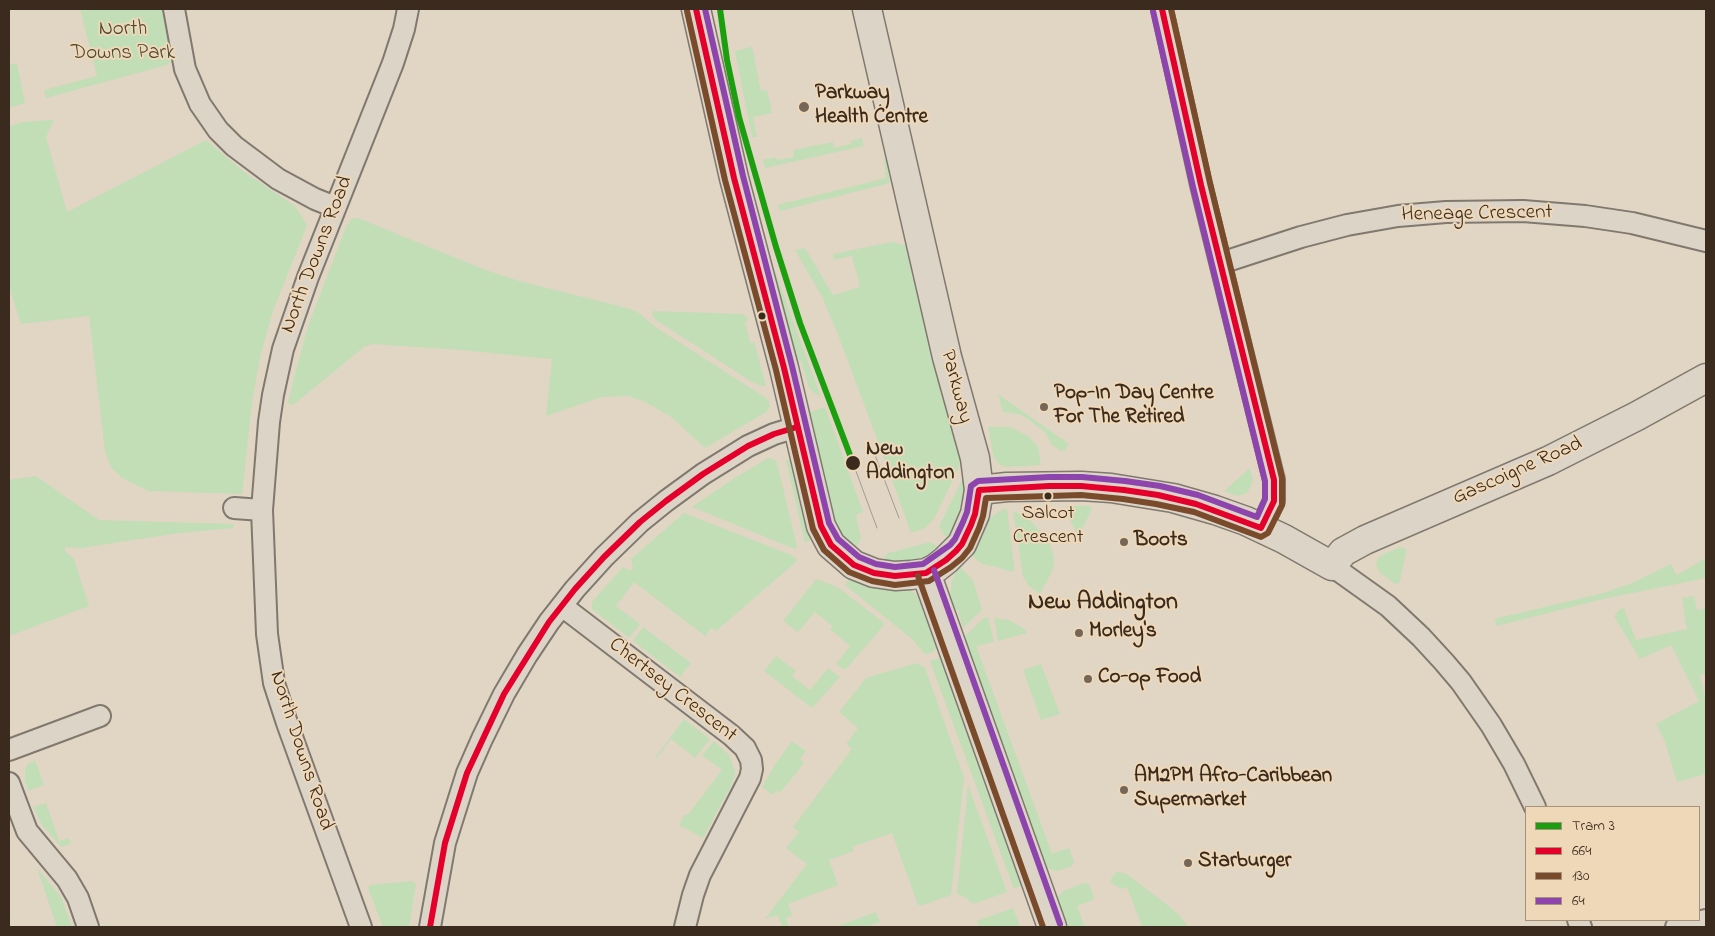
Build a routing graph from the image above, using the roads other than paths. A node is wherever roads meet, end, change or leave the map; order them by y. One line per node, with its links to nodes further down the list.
1 (174, 9): 6 (street)
2 (408, 9): 6 (street, North Downs Road)
3 (696, 9): 10 (street, Parkway)
4 (867, 9): 11 (street, Parkway)
5 (1162, 9): 8 (street)
6 (335, 207): 13 (street, North Downs Road)
7 (1706, 241): 8 (street, Heneage Crescent)
8 (1221, 263): 14 (street)
9 (1706, 378): 15 (street, Gascoigne Road)
10 (797, 427): 16 (street, Parkway); 17 (street)
11 (979, 490): 14 (street); 16 (street, Parkway)
12 (234, 508): 13 (street)
13 (262, 510): 24 (street, North Downs Road)
14 (1261, 528): 15 (street)
15 (1332, 566): 21 (street)
16 (926, 572): 27 (street)
17 (562, 606): 25 (street); 26 (street, Chertsey Crescent)
18 (100, 716): 19 (street)
19 (9, 750)
20 (9, 783): 23 (street)
21 (1535, 806)
22 (1706, 920): 28 (street)
23 (88, 927)
24 (361, 927)
25 (430, 927)
26 (685, 927)
27 (1052, 927)
28 (1676, 927)

